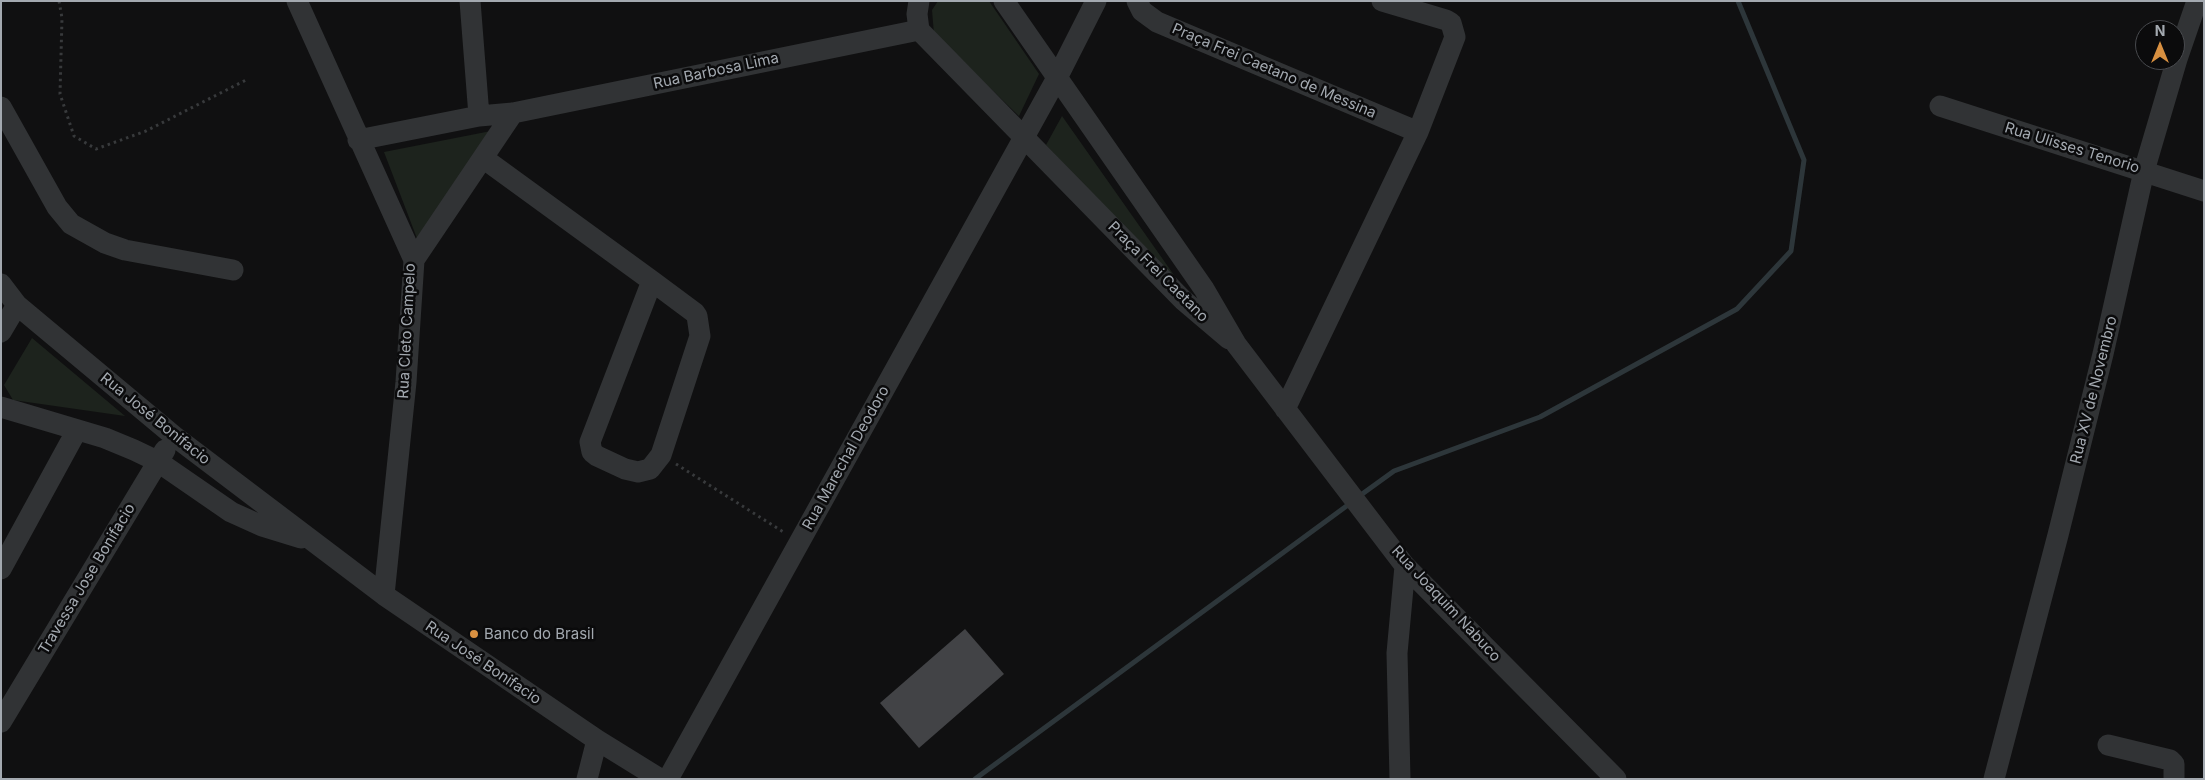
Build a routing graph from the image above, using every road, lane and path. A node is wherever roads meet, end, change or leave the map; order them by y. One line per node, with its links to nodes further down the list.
1 (59, 1): 12 (path)
2 (297, 1): 19 (street, Rua Cleto Campelo)
3 (470, 1): 16 (street)
4 (919, 1): 10 (street)
5 (1004, 1): 11 (street, Praça Frei Caetano)
6 (1096, 1): 11 (street)
7 (1137, 1): 17 (street, Praça Frei Caetano de Messina)
8 (1382, 1): 17 (street)
9 (2197, 1): 21 (street, Rua XV de Novembro)
10 (919, 30): 15 (street, Rua Barbosa Lima); 18 (street, Praça Frei Caetano)
11 (1058, 76): 18 (street); 28 (street, Praça Frei Caetano)
12 (248, 79)
13 (1940, 106): 21 (street, Rua Ulisses Tenorio)
14 (1, 107): 24 (street)
15 (513, 112): 16 (street, Rua Barbosa Lima); 20 (street)
16 (480, 116): 19 (street, Rua Barbosa Lima)
17 (1418, 132): 30 (street)
18 (1024, 136): 28 (street, Praça Frei Caetano); 36 (street, Rua Marechal Deodoro)
19 (358, 140): 23 (street, Rua Cleto Campelo)
20 (483, 158): 23 (street); 25 (street)
21 (2144, 171): 22 (street, Rua Ulisses Tenorio); 48 (street, Rua XV de Novembro)
22 (2204, 191)
23 (414, 260): 39 (street, Rua Cleto Campelo)
24 (233, 270)
25 (652, 281): 33 (street); 33 (street)
26 (8, 293): 27 (street); 32 (street, Rua José Bonifacio)
27 (1, 332)
28 (1236, 344): 30 (street, Rua Joaquim Nabuco)
29 (1, 407): 31 (street, Rua José Bonifacio)
30 (1285, 409): 37 (street, Rua Joaquim Nabuco)
31 (77, 430): 34 (street, Rua José Bonifacio); 38 (street)
32 (174, 436): 34 (street, Travessa Jose Bonifacio); 35 (street, Rua José Bonifacio)
33 (661, 455): 36 (path)
34 (157, 461): 35 (street, Rua José Bonifacio); 40 (street, Travessa Jose Bonifacio)
35 (311, 540): 39 (street, Rua José Bonifacio)
36 (799, 542): 45 (street, Rua Marechal Deodoro)
37 (1399, 558): 46 (street); 47 (street, Rua Joaquim Nabuco)
38 (1, 570)
39 (384, 595): 41 (street, Rua José Bonifacio)
40 (1, 722)
41 (597, 740): 43 (street); 44 (street, Rua José Bonifacio)
42 (2108, 745): 49 (street)
43 (588, 779)
44 (660, 779)
45 (668, 779)
46 (1400, 779)
47 (1616, 779)
48 (1994, 779)
49 (2174, 779)

